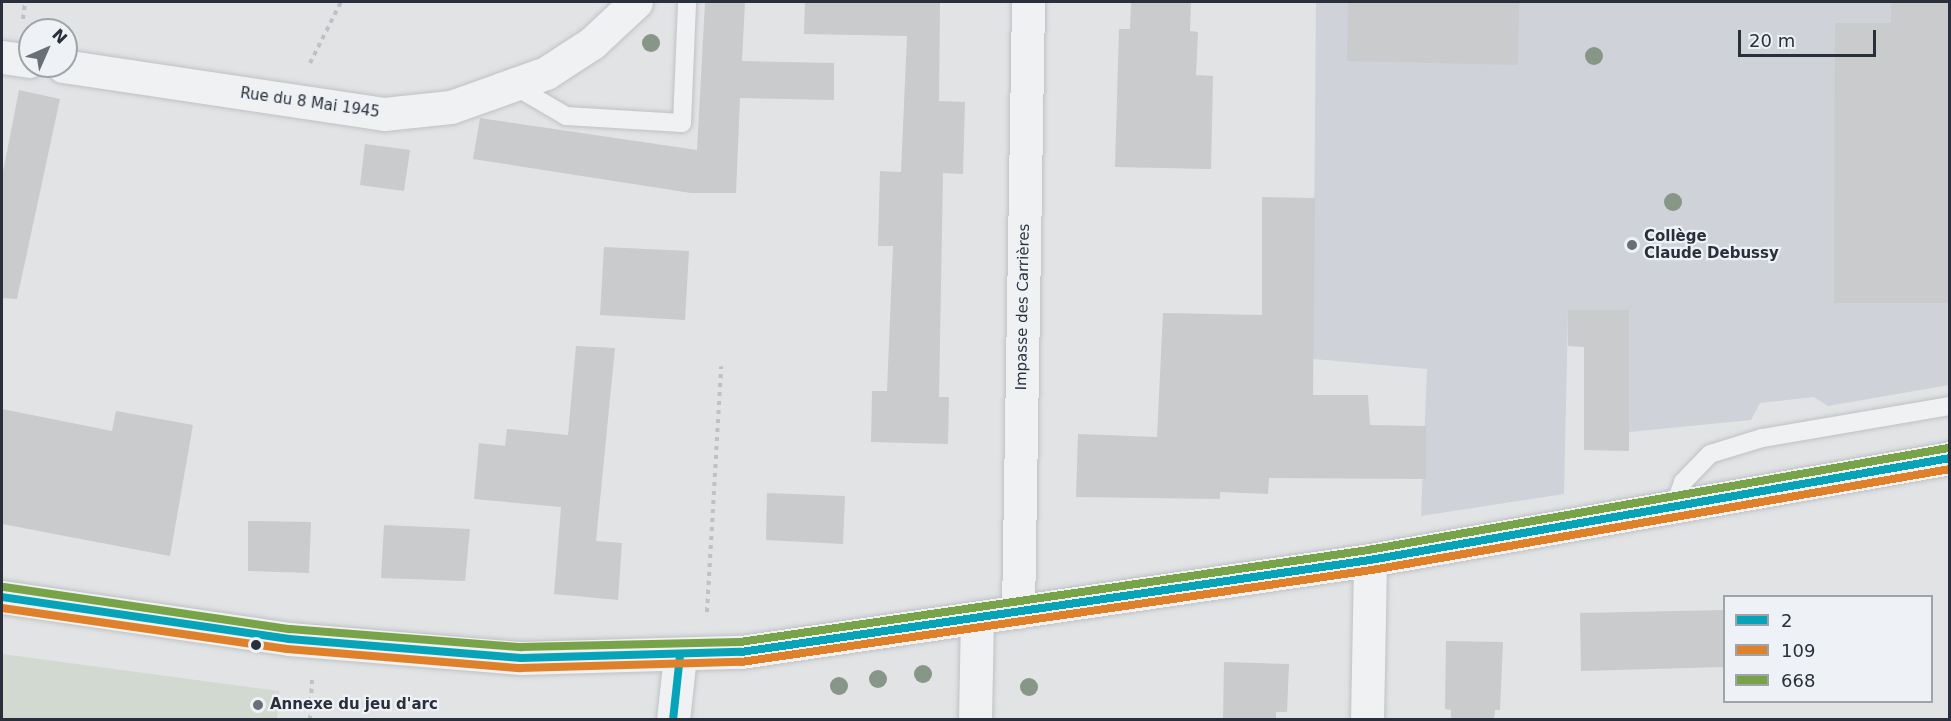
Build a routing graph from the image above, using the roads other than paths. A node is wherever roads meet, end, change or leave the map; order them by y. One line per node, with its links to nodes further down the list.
1 (636, 2): 5 (street, Rue du 8 Mai 1945)
2 (687, 2): 5 (lane)
3 (1029, 2): 11 (street, Impasse des Carrières)
4 (78, 68): 5 (street, Rue du 8 Mai 1945)
5 (513, 85)
6 (1950, 406): 8 (lane)
7 (1950, 458): 8 (street)
8 (1674, 507): 9 (street)
9 (1370, 560): 11 (street); 16 (street)
10 (2, 597): 13 (street)
11 (1018, 612): 12 (street)
12 (977, 618): 13 (street); 15 (street)
13 (692, 655): 14 (street)
14 (673, 720)
15 (975, 720)
16 (1367, 720)

